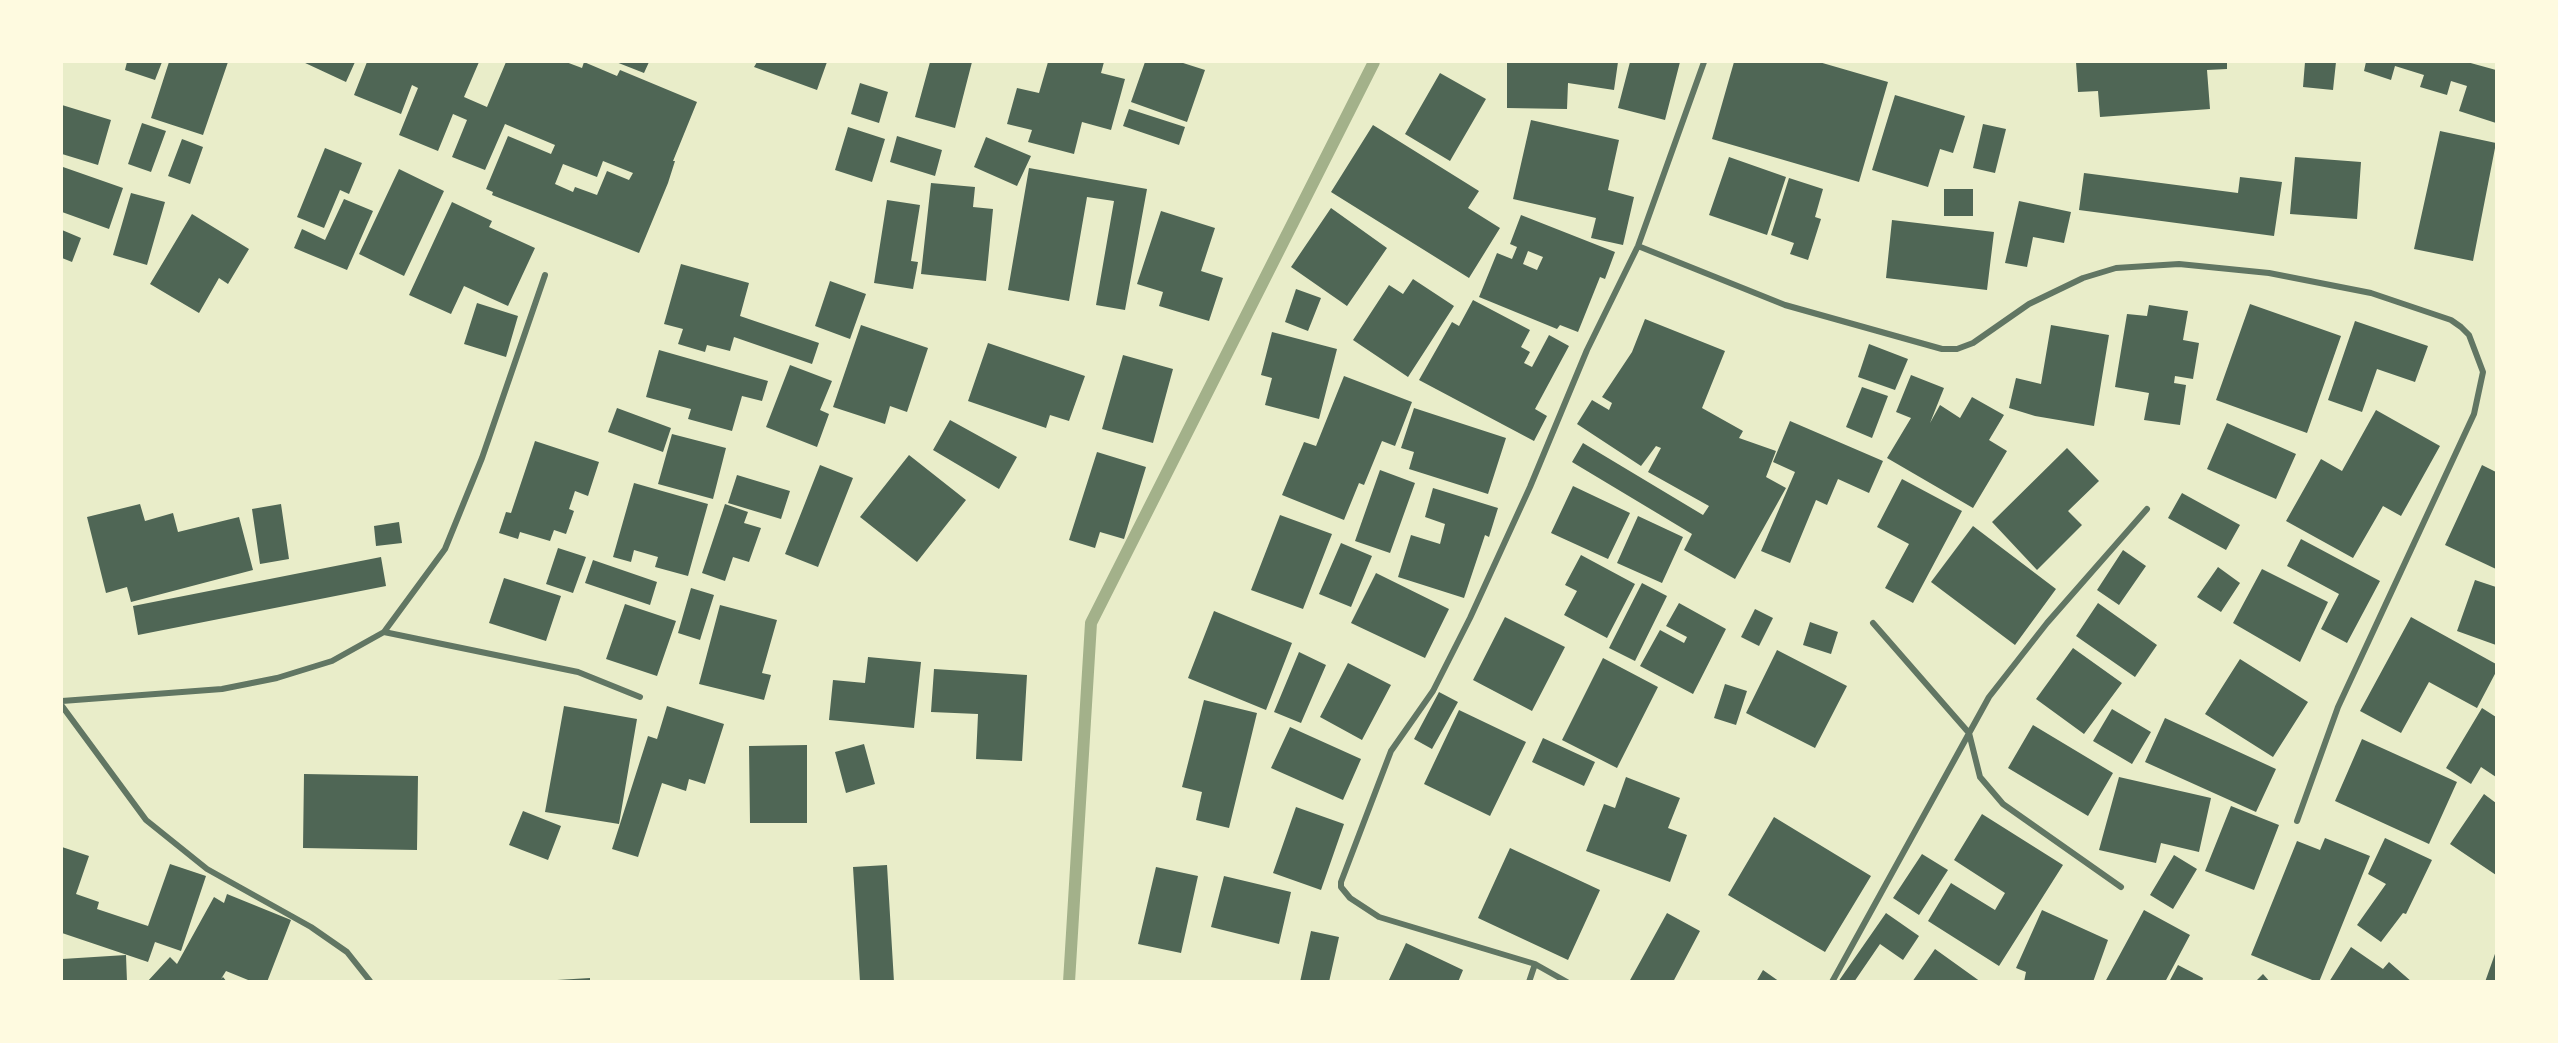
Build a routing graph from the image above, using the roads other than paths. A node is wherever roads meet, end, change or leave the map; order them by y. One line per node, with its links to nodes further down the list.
1 (1704, 62): 2 (street)
2 (1638, 246): 11 (street); 13 (street)
3 (545, 275): 6 (street)
4 (2147, 509): 10 (street)
5 (1873, 623): 10 (street)
6 (384, 632): 7 (street); 8 (street)
7 (640, 697)
8 (62, 701)
9 (62, 706): 14 (street)
10 (1969, 733): 12 (street); 17 (street)
11 (2297, 821)
12 (2121, 887)
13 (1535, 964): 15 (street); 16 (street)
14 (370, 981)
15 (1528, 981)
16 (1567, 981)
17 (1832, 981)

